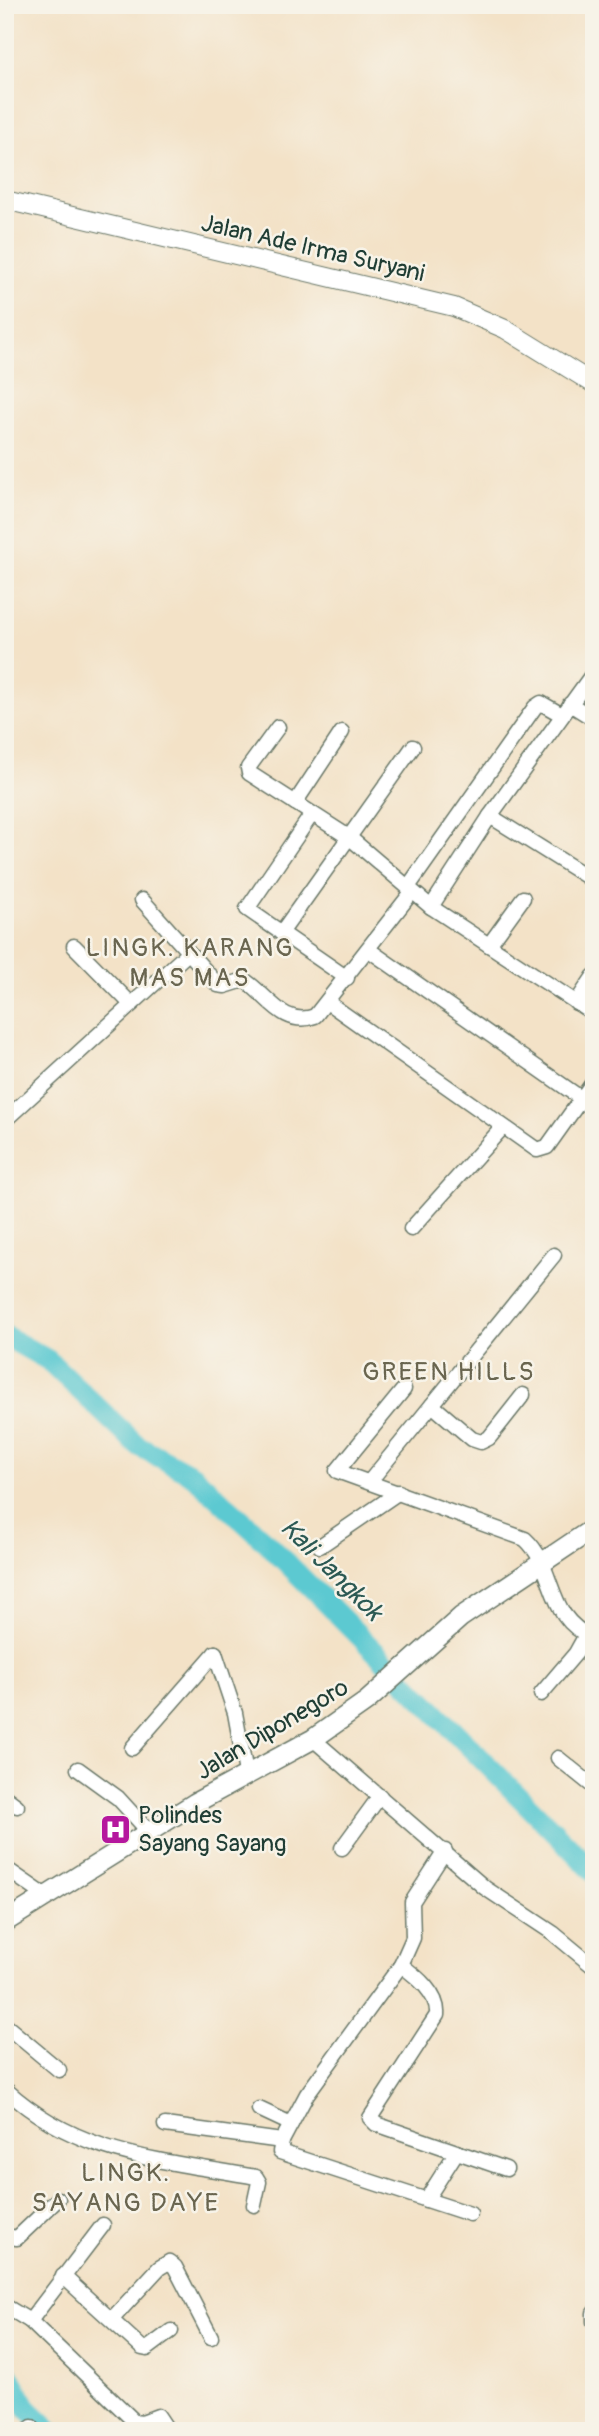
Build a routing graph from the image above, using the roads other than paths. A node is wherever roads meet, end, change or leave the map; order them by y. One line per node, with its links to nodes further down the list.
1 (5, 200): 2 (street, Jalan Ade Irma Suryani)
2 (594, 384)
3 (594, 672): 4 (street)
4 (566, 710): 5 (street); 11 (street); 14 (street)
5 (594, 719)
6 (278, 727): 9 (street)
7 (342, 732): 9 (street)
8 (413, 747): 12 (street)
9 (295, 803): 10 (street)
10 (312, 814): 12 (street); 18 (street)
11 (490, 816): 13 (street); 17 (street)
12 (350, 838): 14 (street); 18 (street)
13 (594, 881)
14 (410, 889): 17 (street); 21 (street)
15 (523, 898): 19 (street)
16 (142, 900): 22 (street)
17 (431, 907): 19 (street)
18 (281, 933): 24 (street)
19 (489, 945): 26 (street)
20 (74, 946): 27 (street)
21 (369, 950): 24 (street); 30 (street)
22 (188, 953): 25 (street); 27 (street)
23 (594, 976): 26 (street)
24 (347, 978): 25 (street)
25 (327, 1002): 32 (street)
26 (576, 1003): 28 (street)
27 (131, 1004): 31 (street)
28 (594, 1014)
29 (594, 1081): 30 (street)
30 (582, 1099): 32 (street)
31 (8, 1112)
32 (503, 1127): 33 (street)
33 (411, 1229)
34 (554, 1255): 37 (street)
35 (404, 1389): 38 (street)
36 (523, 1395): 37 (street)
37 (432, 1405): 38 (street)
38 (370, 1481): 39 (street)
39 (399, 1492): 41 (street); 42 (street)
40 (594, 1528): 42 (main road, Jalan Diponegoro)
41 (320, 1546)
42 (541, 1563): 43 (street); 45 (main road, Jalan Diponegoro)
43 (590, 1637): 44 (street)
44 (541, 1694)
45 (313, 1739): 49 (main road, Jalan Diponegoro); 51 (street)
46 (132, 1748): 49 (street)
47 (558, 1758): 50 (street)
48 (78, 1769): 52 (street)
49 (246, 1773): 52 (main road, Jalan Diponegoro)
50 (594, 1787)
51 (380, 1796): 53 (street); 54 (street)
52 (150, 1832): 56 (main road, Jalan Diponegoro)
53 (342, 1848)
54 (445, 1851): 58 (street); 59 (street)
55 (5, 1868): 56 (street)
56 (47, 1897): 57 (main road, Jalan Diponegoro)
57 (6, 1921)
58 (401, 1965): 64 (street); 67 (street)
59 (594, 1967)
60 (5, 2025): 61 (street)
61 (59, 2070)
62 (5, 2089): 71 (street)
63 (259, 2109): 64 (street)
64 (291, 2124): 66 (street)
65 (164, 2125): 66 (street)
66 (282, 2141): 70 (street)
67 (456, 2152): 68 (street); 70 (street)
68 (506, 2169)
69 (58, 2199): 74 (street)
70 (426, 2200): 72 (street)
71 (254, 2205)
72 (470, 2214)
73 (103, 2225): 75 (street)
74 (5, 2236)
75 (63, 2276): 78 (street); 79 (street)
76 (5, 2306): 79 (street)
77 (594, 2313): 80 (street)
78 (112, 2319): 81 (street); 82 (street)
79 (30, 2321): 83 (street)
80 (594, 2322)
81 (171, 2331)
82 (211, 2337)
83 (168, 2431)

